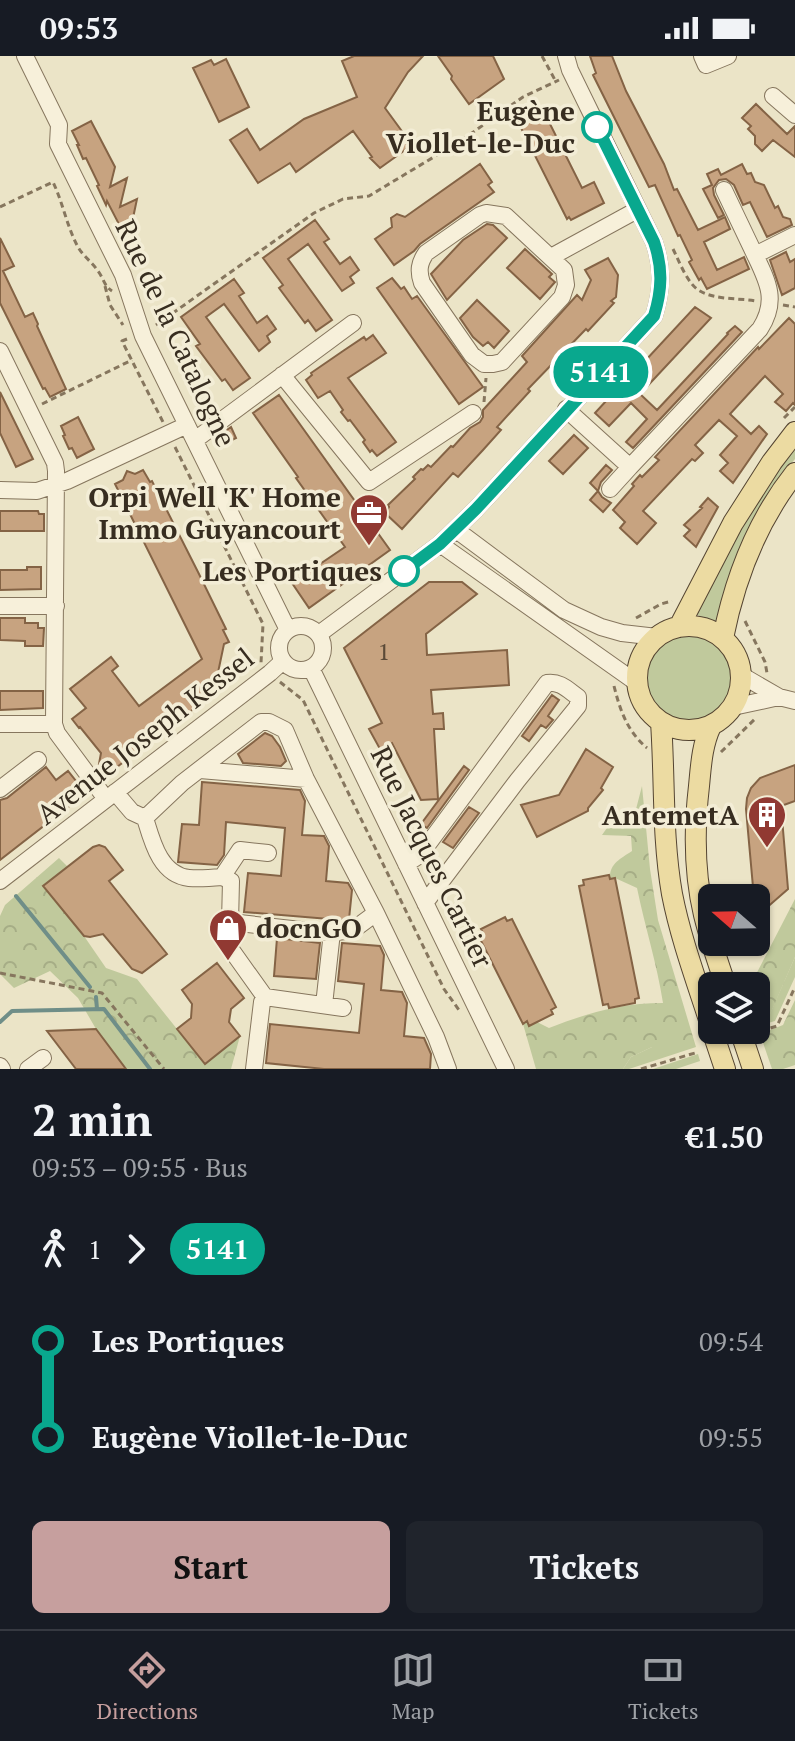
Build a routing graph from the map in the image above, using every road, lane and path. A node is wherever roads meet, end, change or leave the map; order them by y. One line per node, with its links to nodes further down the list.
1 (25, 56): 16 (street, Rue de la Catalogne)
2 (542, 56): 20 (path)
3 (566, 56): 10 (street)
4 (702, 56): 5 (street)
5 (728, 56)
6 (773, 96): 7 (street)
7 (795, 115)
8 (724, 190): 13 (street)
9 (0, 207): 15 (path)
10 (637, 210): 14 (street); 25 (street)
11 (795, 235): 13 (street)
12 (672, 246): 17 (path)
13 (755, 255): 17 (street)
14 (551, 257): 23 (street); 23 (street)
15 (105, 286): 16 (path); 20 (path)
16 (131, 299): 20 (street, Rue de la Catalogne)
17 (770, 303): 18 (path); 31 (street)
18 (795, 307)
19 (353, 323): 24 (street)
20 (144, 331): 22 (path); 28 (street, Rue de la Catalogne)
21 (0, 351): 26 (street)
22 (132, 360): 26 (path); 30 (path)
23 (488, 364): 27 (path)
24 (282, 375): 27 (street); 28 (street)
25 (566, 409): 31 (street); 36 (street)
26 (29, 411): 33 (street)
27 (473, 413)
28 (191, 432): 30 (street); 44 (street, Rue de la Catalogne)
29 (795, 432): 43 (main road)
30 (169, 433): 33 (street); 50 (path)
31 (630, 467): 34 (street)
32 (795, 473): 47 (main road)
33 (56, 485): 35 (street); 40 (street)
34 (610, 489)
35 (0, 490)
36 (455, 529): 37 (street); 46 (street)
37 (440, 544): 45 (street); 53 (street)
38 (678, 600): 42 (path)
39 (0, 606): 40 (street)
40 (56, 606): 60 (street)
41 (741, 613): 52 (path)
42 (632, 620)
43 (679, 627): 46 (main road); 47 (main road)
44 (288, 630): 45 (street); 48 (street)
45 (319, 634): 49 (street)
46 (657, 637): 53 (main road)
47 (723, 638): 51 (main road)
48 (283, 661): 49 (street); 50 (street, Avenue Joseph Kessel)
49 (311, 668): 71 (street, Rue Jacques Cartier)
50 (270, 673): 68 (street, Avenue Joseph Kessel); 85 (path)
51 (741, 675): 55 (street); 56 (main road)
52 (768, 677)
53 (637, 683): 58 (main road)
54 (614, 688): 62 (path)
55 (787, 699): 56 (street)
56 (733, 707): 61 (main road)
57 (757, 717): 63 (path)
58 (661, 722): 61 (main road); 80 (main road)
59 (0, 724): 60 (street)
60 (54, 724): 68 (street)
61 (711, 726): 78 (main road)
62 (651, 752)
63 (717, 757)
64 (38, 760): 67 (street)
65 (200, 770): 66 (street); 66 (street); 69 (street)
66 (306, 779): 75 (street)
67 (0, 789)
68 (111, 796): 69 (street); 73 (street, Avenue Joseph Kessel)
69 (145, 818): 72 (street)
70 (268, 853): 72 (street)
71 (406, 864): 74 (street, Rue Jacques Cartier); 74 (street)
72 (222, 877): 76 (street)
73 (0, 881)
74 (425, 903): 95 (street, Rue Jacques Cartier)
75 (376, 913): 77 (street); 94 (street)
76 (230, 922): 77 (street); 82 (street)
77 (332, 932): 83 (street)
78 (722, 972)
79 (0, 973): 92 (path)
80 (698, 986)
81 (795, 987): 86 (path)
82 (265, 997): 83 (street); 93 (street)
83 (324, 1005): 84 (street)
84 (343, 1008)
85 (460, 1011)
86 (770, 1028)
87 (717, 1044): 97 (main road)
88 (745, 1044): 98 (main road)
89 (695, 1053): 96 (path)
90 (43, 1058): 91 (street)
91 (28, 1069)
92 (164, 1069)
93 (254, 1069)
94 (448, 1069)
95 (506, 1069)
96 (641, 1069)
97 (725, 1069)
98 (753, 1069)

